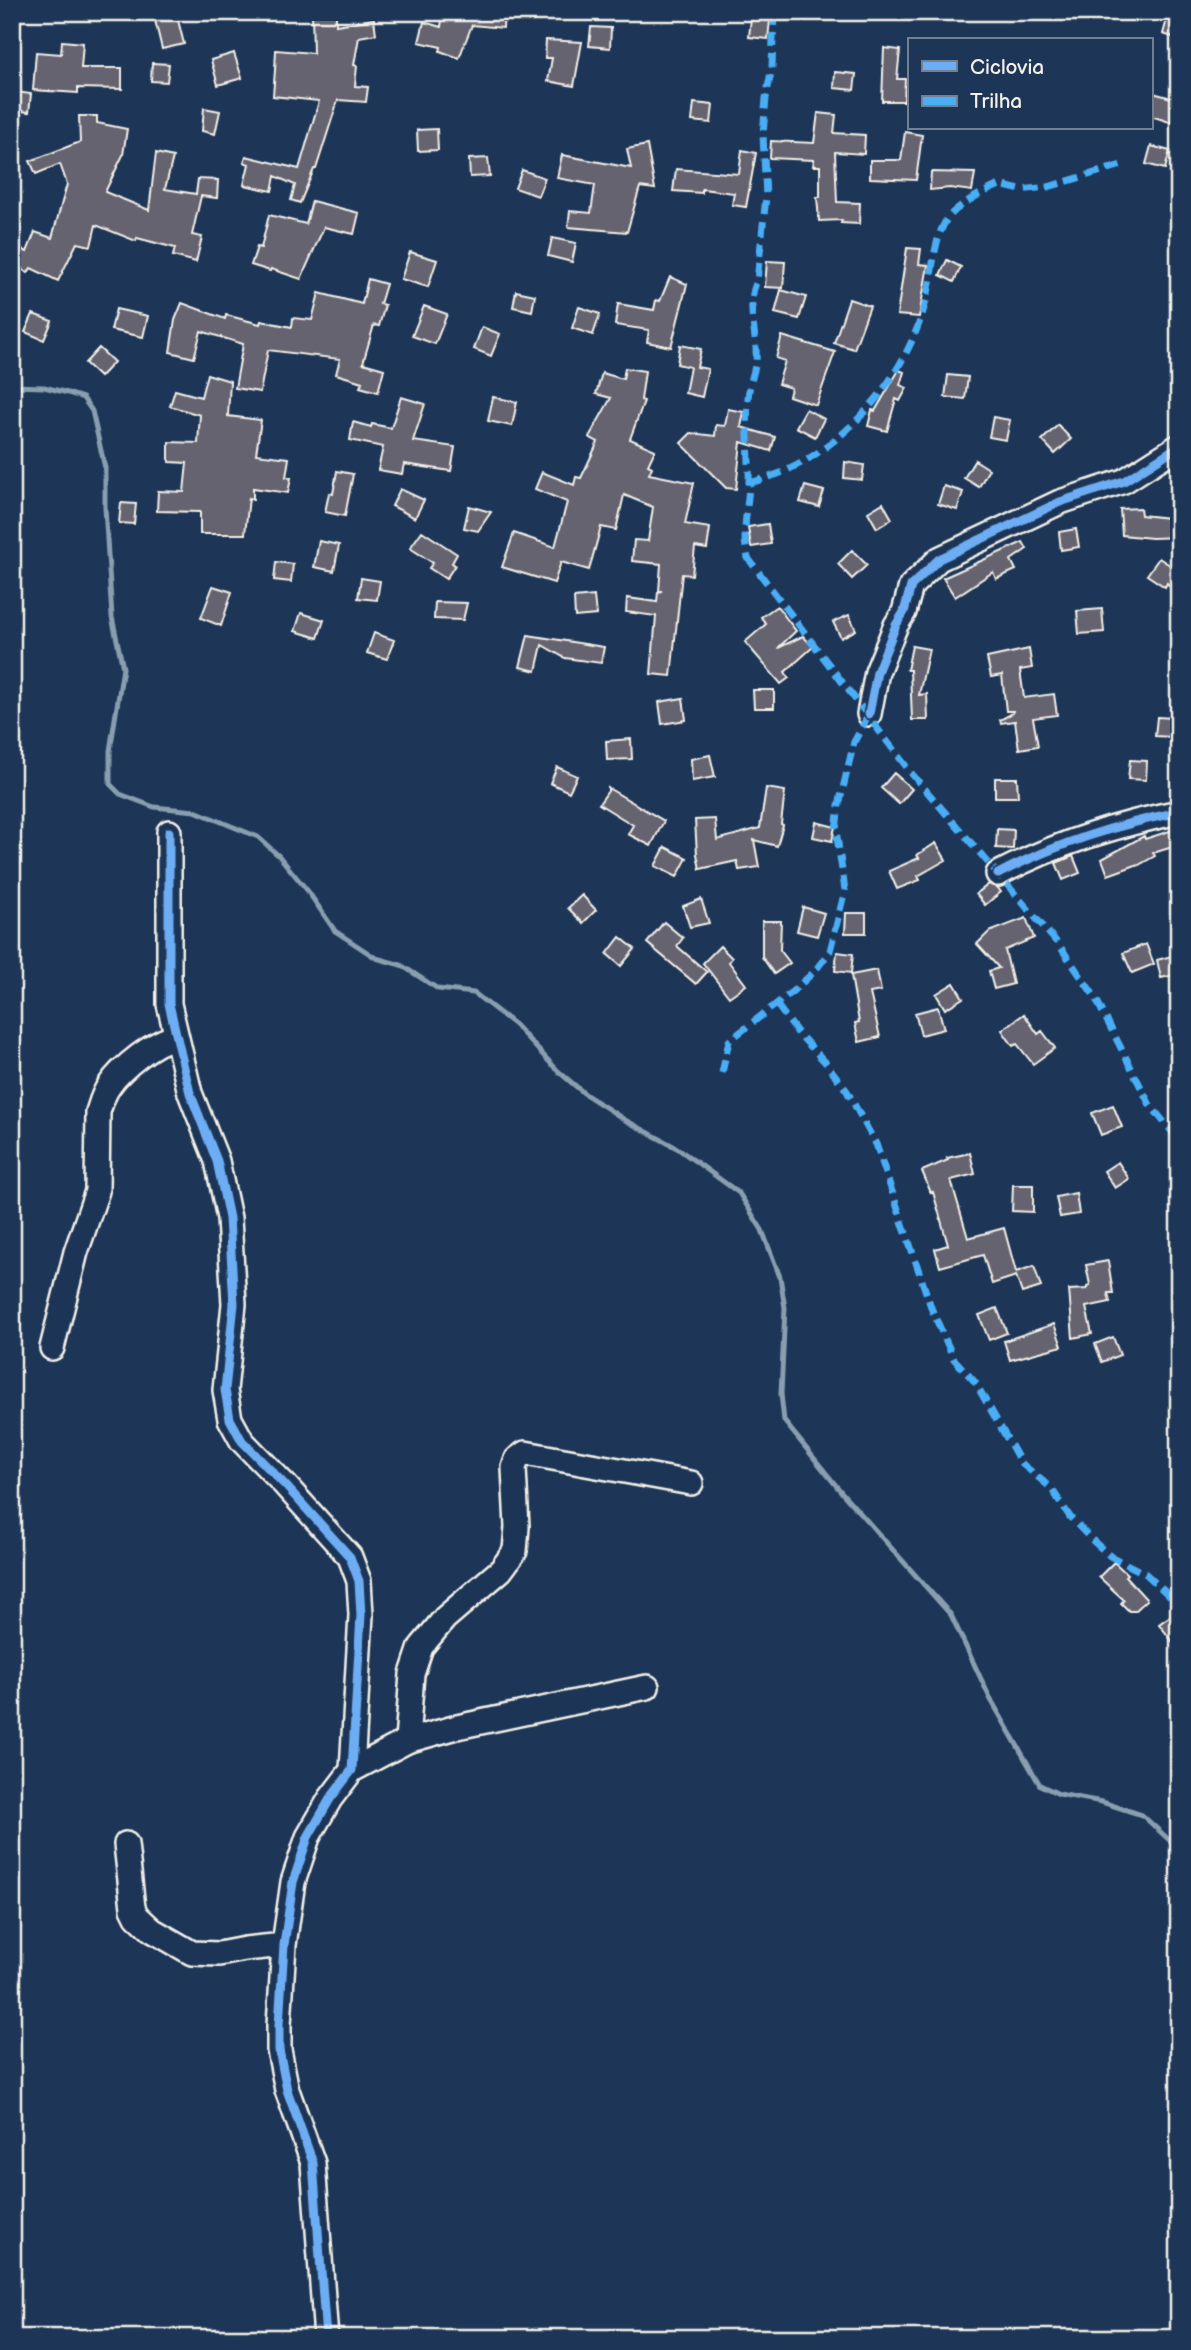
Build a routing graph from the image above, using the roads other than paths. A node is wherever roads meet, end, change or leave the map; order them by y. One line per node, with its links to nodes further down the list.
1 (1179, 446): 2 (street)
2 (869, 714)
3 (1179, 812): 5 (street)
4 (169, 832): 6 (street)
5 (998, 874)
6 (176, 1037): 7 (street); 11 (street)
7 (52, 1348)
8 (691, 1483): 10 (street)
9 (648, 1687): 10 (street)
10 (407, 1741): 11 (street)
11 (352, 1770): 13 (street)
12 (126, 1844): 13 (street)
13 (284, 1945): 14 (street)
14 (326, 2338)

